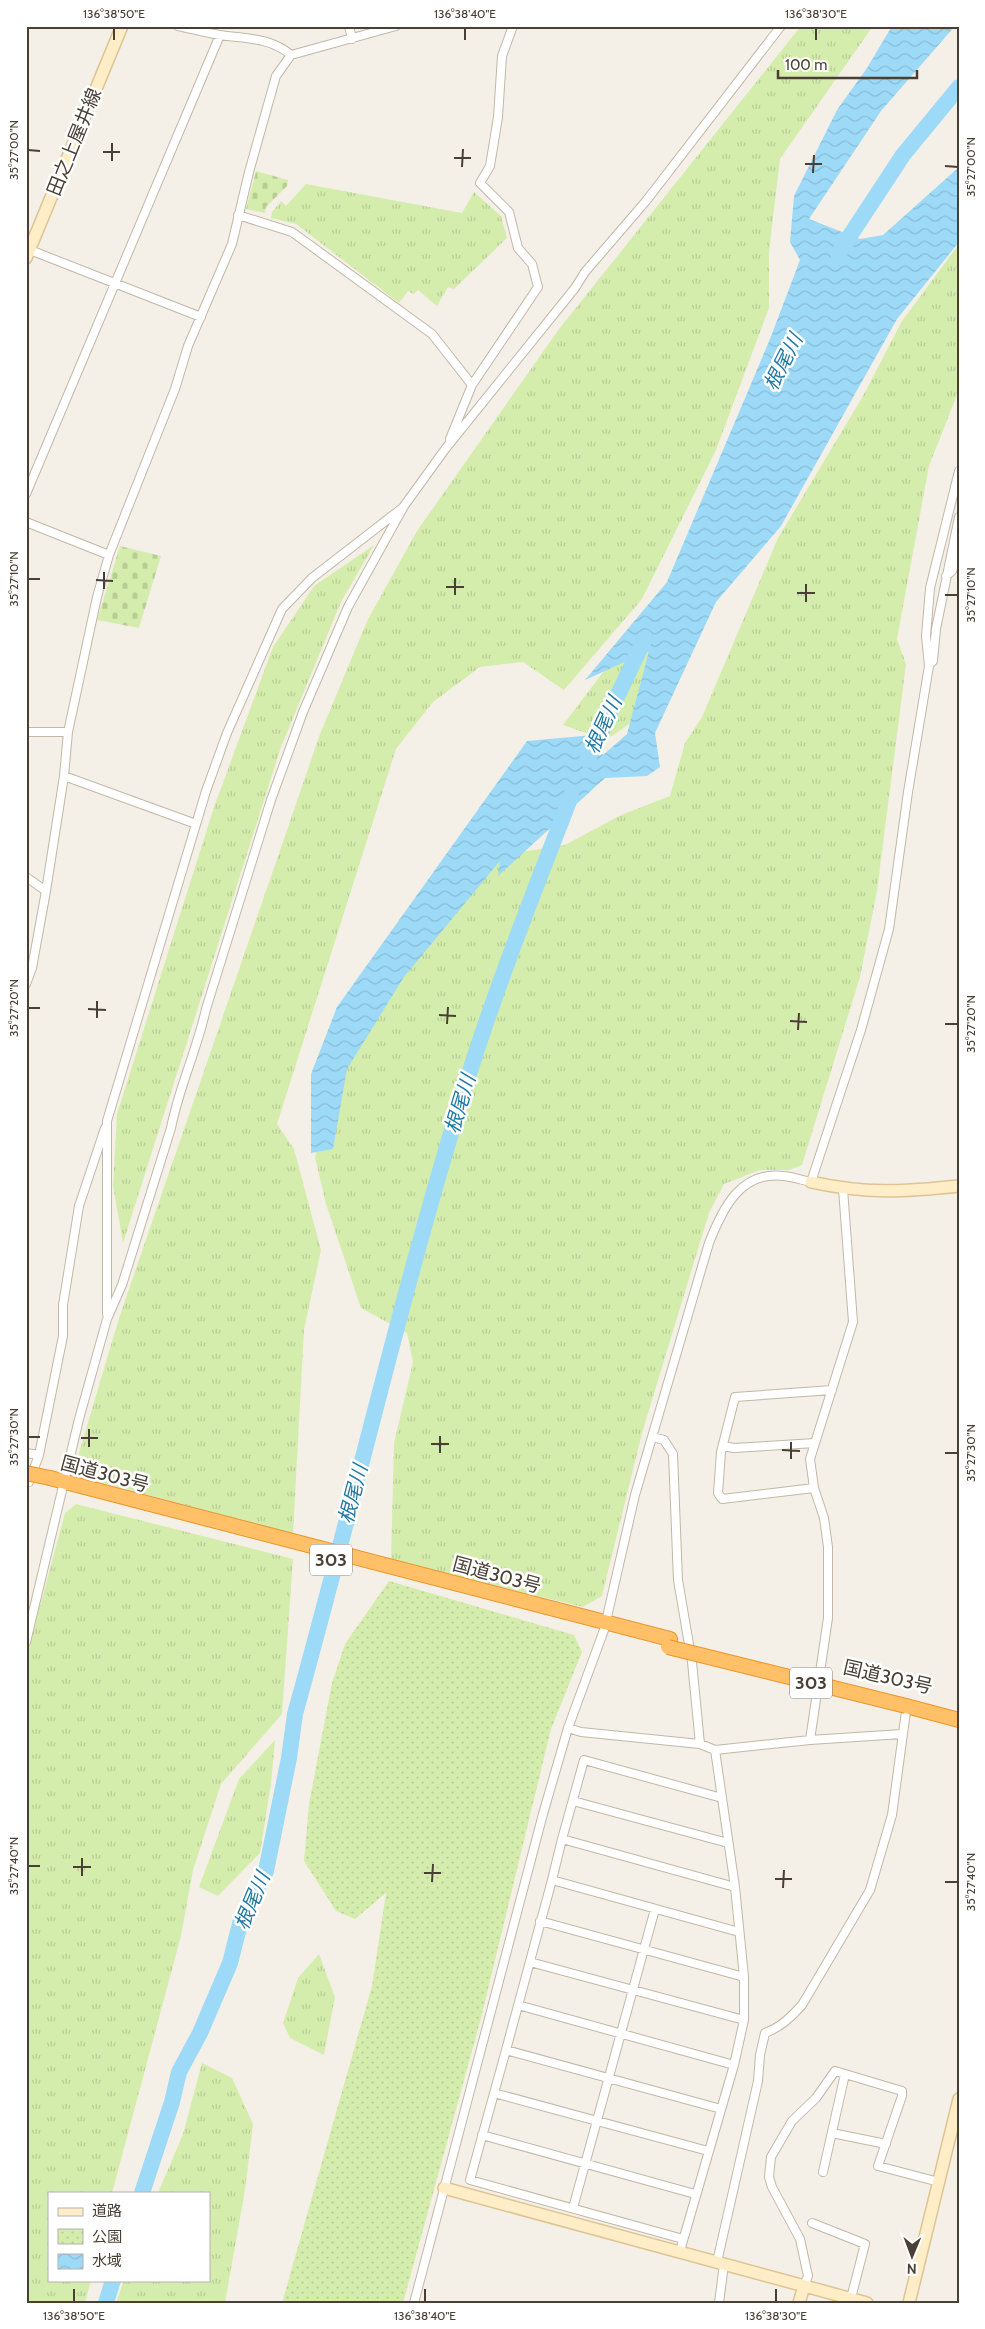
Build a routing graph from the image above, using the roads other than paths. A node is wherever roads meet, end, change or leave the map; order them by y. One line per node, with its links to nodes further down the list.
1 (122, 26): 11 (street, 田之上屋井線)
2 (178, 26): 7 (street)
3 (350, 26): 8 (street)
4 (396, 26): 8 (street)
5 (513, 26): 14 (street)
6 (781, 26): 15 (street)
7 (220, 35): 9 (street); 12 (street)
8 (352, 39): 9 (street)
9 (291, 55): 10 (street)
10 (238, 214): 13 (street); 14 (street)
11 (28, 254): 12 (street)
12 (116, 284): 13 (street); 17 (street)
13 (202, 317): 22 (street)
14 (472, 385): 15 (street)
15 (446, 448): 18 (street)
16 (959, 471): 24 (street)
17 (26, 494)
18 (404, 506): 28 (street); 36 (street)
19 (959, 518): 23 (street)
20 (26, 522): 22 (street)
21 (959, 550): 23 (street)
22 (109, 555): 26 (street)
23 (946, 576): 24 (street)
24 (929, 666): 33 (street)
25 (26, 732): 26 (street)
26 (68, 732): 27 (street)
27 (64, 776): 28 (street); 30 (street)
28 (196, 824): 32 (street)
29 (26, 877): 30 (street)
30 (46, 891): 31 (street)
31 (26, 984)
32 (107, 1121): 36 (street); 42 (street)
33 (811, 1182): 35 (street); 38 (street)
34 (959, 1186): 35 (street)
35 (843, 1189): 37 (street)
36 (108, 1319): 44 (street)
37 (832, 1390): 39 (street); 40 (street)
38 (652, 1437): 46 (street); 54 (street)
39 (815, 1443): 40 (street); 45 (street)
40 (722, 1446): 45 (street)
41 (26, 1453): 42 (street)
42 (39, 1455): 43 (street)
43 (27, 1479): 44 (highway, 国道303号 / 303, bridge)
44 (63, 1486): 46 (highway, 国道303号 / 303); 47 (street)
45 (814, 1488): 53 (street)
46 (605, 1626): 48 (highway, 国道303号 / 303); 51 (street)
47 (26, 1642)
48 (907, 1704): 49 (highway, 国道303号 / 303); 50 (highway, 国道303号 / 303); 52 (street)
49 (959, 1712)
50 (959, 1720)
51 (568, 1728): 54 (street); 88 (street)
52 (902, 1734): 53 (street); 94 (street)
53 (810, 1740): 55 (street)
54 (700, 1744): 55 (street)
55 (714, 1750): 56 (street)
56 (722, 1798): 57 (street); 59 (street)
57 (573, 1801): 58 (street); 59 (street)
58 (562, 1840): 60 (street); 61 (street)
59 (728, 1843): 61 (street)
60 (552, 1880): 62 (street); 63 (street)
61 (735, 1887): 64 (street)
62 (655, 1909): 64 (street); 65 (street)
63 (540, 1921): 65 (street); 66 (street)
64 (739, 1932): 67 (street)
65 (643, 1950): 67 (street); 68 (street)
66 (530, 1962): 68 (street); 69 (street)
67 (744, 1977): 70 (street)
68 (632, 1989): 70 (street); 71 (street)
69 (518, 2005): 71 (street); 72 (street)
70 (744, 2020): 73 (street)
71 (620, 2033): 73 (street); 75 (street)
72 (506, 2050): 75 (street); 76 (street)
73 (734, 2064): 78 (street)
74 (845, 2074): 81 (street); 83 (street); 95 (street)
75 (608, 2079): 78 (street); 79 (street)
76 (494, 2093): 79 (street); 82 (street)
77 (959, 2099): 80 (street)
78 (721, 2109): 84 (street)
79 (597, 2121): 84 (street); 85 (street)
80 (955, 2130): 87 (street)
81 (832, 2133): 83 (street); 86 (street)
82 (482, 2135): 85 (street); 90 (street)
83 (886, 2144): 87 (street)
84 (708, 2152): 89 (street)
85 (585, 2164): 89 (street); 90 (street)
86 (823, 2172)
87 (939, 2182): 101 (street)
88 (444, 2188): 93 (street); 97 (street)
89 (694, 2194): 92 (street)
90 (573, 2208): 92 (street)
91 (812, 2223): 96 (street)
92 (683, 2239): 93 (street)
93 (680, 2251): 94 (street)
94 (721, 2263): 95 (street); 98 (street)
95 (804, 2286): 96 (street); 99 (street)
96 (851, 2298): 100 (street)
97 (414, 2303)
98 (718, 2303)
99 (799, 2303)
100 (867, 2303)
101 (908, 2303)

